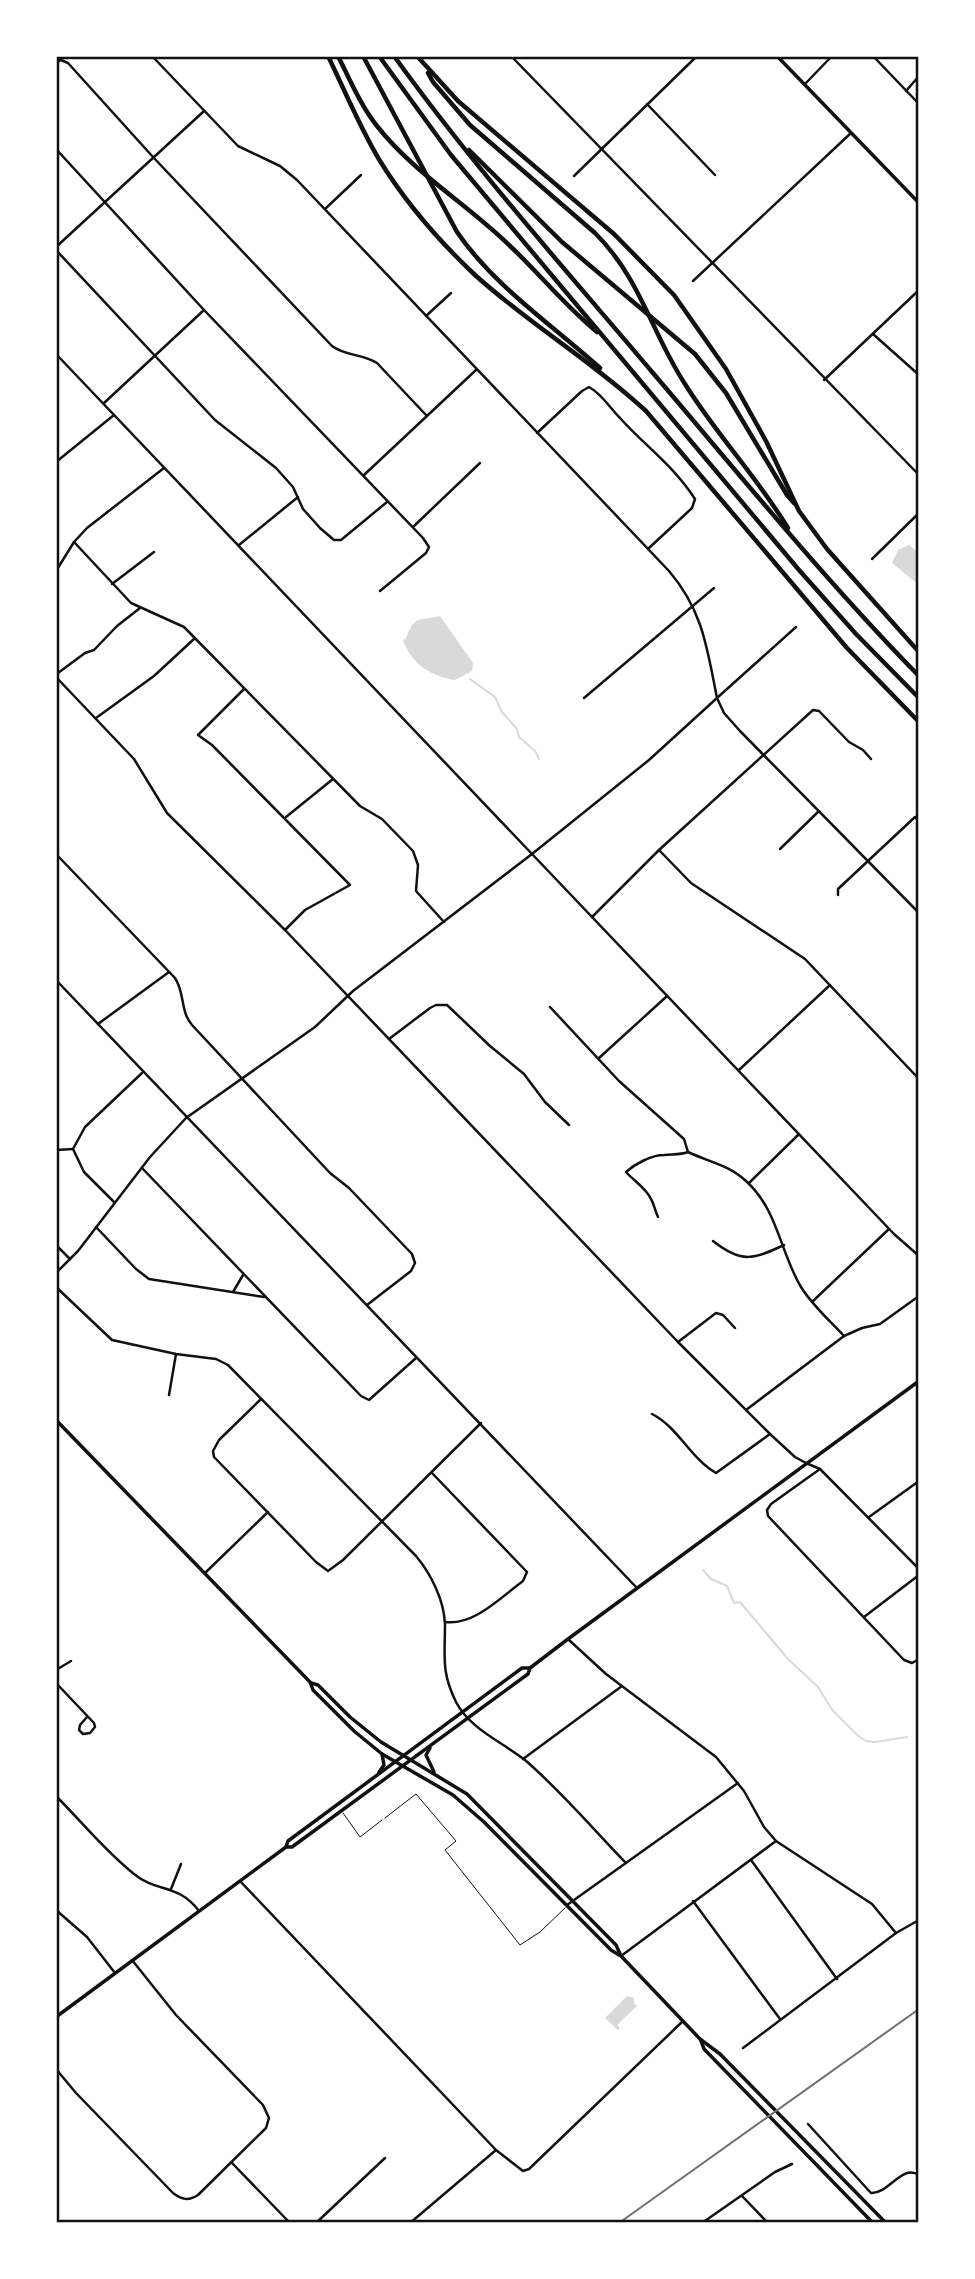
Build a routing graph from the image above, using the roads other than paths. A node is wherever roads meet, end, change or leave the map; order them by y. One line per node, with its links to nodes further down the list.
1 (152, 56): 20 (street)
2 (328, 56): 46 (highway)
3 (338, 56): 40 (highway)
4 (363, 56): 46 (highway)
5 (379, 56): 40 (highway)
6 (394, 56): 22 (highway)
7 (417, 56): 14 (highway)
8 (511, 56): 24 (street)
9 (697, 56): 18 (street)
10 (777, 56): 16 (main road)
11 (832, 56): 16 (street)
12 (873, 56): 17 (street)
13 (56, 62): 25 (street)
14 (426, 69): 58 (highway); 61 (highway)
15 (919, 76): 17 (street)
16 (805, 84): 21 (main road)
17 (906, 91): 19 (street)
18 (647, 104): 24 (street); 27 (street)
19 (919, 104)
20 (203, 112): 25 (street); 31 (street)
21 (851, 133): 30 (main road); 33 (street)
22 (456, 137): 58 (highway); 61 (highway)
23 (56, 149): 29 (street)
24 (602, 149): 28 (street); 33 (street)
25 (153, 157): 29 (street); 49 (street)
26 (361, 175): 31 (street)
27 (715, 175)
28 (574, 176)
29 (103, 202): 32 (street); 37 (street)
30 (919, 202)
31 (325, 209): 38 (street)
32 (56, 248): 42 (street)
33 (713, 265): 34 (street); 45 (street)
34 (693, 281)
35 (919, 290): 39 (street)
36 (451, 293): 38 (street)
37 (204, 310): 42 (street); 54 (street)
38 (426, 316): 43 (street)
39 (873, 334): 44 (street); 45 (street)
40 (606, 339): 83 (highway)
41 (56, 354): 47 (street)
42 (155, 355): 47 (street); 56 (street)
43 (476, 370): 49 (street); 50 (street)
44 (919, 375)
45 (824, 380): 55 (street)
46 (618, 385): 85 (highway)
47 (104, 403): 48 (street)
48 (114, 415): 51 (street); 53 (street)
49 (426, 415): 54 (street)
50 (537, 433): 64 (street); 64 (street)
51 (56, 462)
52 (480, 463): 60 (street)
53 (164, 468): 62 (street); 63 (street)
54 (364, 475): 57 (street)
55 (919, 475)
56 (298, 497): 57 (street); 63 (street)
57 (387, 502): 60 (street)
58 (797, 506): 77 (highway)
59 (919, 513): 67 (street)
60 (414, 526): 72 (street)
61 (794, 538): 79 (highway)
62 (74, 542): 68 (street); 70 (street)
63 (239, 545): 95 (street)
64 (648, 549): 73 (street)
65 (153, 552): 70 (street)
66 (56, 559): 68 (street)
67 (872, 559)
68 (61, 564): 69 (street)
69 (56, 571)
70 (112, 584): 74 (street)
71 (714, 588): 73 (street)
72 (380, 591)
73 (693, 605): 81 (street); 82 (street)
74 (140, 607): 76 (street); 78 (street)
75 (796, 627): 82 (street)
76 (194, 639): 80 (street); 84 (street)
77 (919, 652)
78 (57, 675): 84 (street)
79 (919, 676)
80 (244, 689): 88 (street); 90 (street)
81 (584, 698)
82 (717, 698): 86 (street); 95 (street)
83 (919, 698)
84 (96, 718): 101 (street)
85 (919, 722)
86 (764, 754): 87 (street); 89 (street); 93 (street)
87 (871, 759)
88 (333, 779): 90 (street); 100 (street)
89 (819, 811): 92 (street); 96 (street)
90 (285, 817): 101 (street)
91 (919, 821): 96 (street)
92 (779, 849)
93 (659, 850): 99 (street); 104 (street)
94 (56, 854): 102 (street)
95 (532, 854): 99 (street); 100 (street)
96 (868, 861): 97 (street); 98 (street)
97 (838, 895)
98 (919, 913)
99 (592, 917): 106 (street)
100 (444, 922): 105 (street)
101 (285, 930): 105 (street)
102 (169, 972): 108 (street); 113 (street)
103 (56, 980): 108 (street)
104 (830, 985): 111 (street); 114 (street)
105 (348, 996): 109 (street); 113 (street)
106 (667, 996): 110 (street); 111 (street)
107 (550, 1007): 110 (street)
108 (98, 1024): 112 (street)
109 (388, 1040): 116 (street); 142 (street)
110 (599, 1059): 120 (street)
111 (739, 1070): 117 (street)
112 (142, 1072): 115 (street); 118 (street)
113 (243, 1078): 115 (street); 139 (street)
114 (919, 1079)
115 (186, 1118): 121 (street); 139 (street)
116 (569, 1125)
117 (800, 1134): 122 (street); 126 (street)
118 (73, 1149): 119 (street); 123 (street)
119 (56, 1150)
120 (688, 1152): 122 (street); 124 (street)
121 (142, 1168): 123 (street); 133 (street)
122 (749, 1183): 129 (street)
123 (114, 1202): 125 (street)
124 (658, 1217)
125 (96, 1227): 131 (street); 135 (street)
126 (889, 1229): 130 (street); 138 (street)
127 (713, 1241): 129 (street)
128 (56, 1245): 131 (street)
129 (784, 1245): 138 (street)
130 (919, 1256)
131 (70, 1259): 132 (street)
132 (56, 1273)
133 (243, 1275): 135 (street); 137 (street)
134 (56, 1287): 143 (street)
135 (233, 1292): 137 (street)
136 (919, 1296): 141 (street)
137 (264, 1297): 144 (street)
138 (813, 1301): 141 (street)
139 (367, 1305): 144 (street)
140 (735, 1328): 142 (street)
141 (844, 1336): 148 (street)
142 (678, 1342): 148 (street)
143 (176, 1354): 146 (street); 147 (street)
144 (416, 1358): 151 (street)
145 (919, 1381): 153 (main road)
146 (169, 1395)
147 (262, 1398): 157 (street); 159 (street)
148 (746, 1410): 152 (street)
149 (652, 1414): 152 (street)
150 (56, 1420): 161 (main road)
151 (481, 1423): 155 (street); 163 (street)
152 (770, 1434): 153 (street)
153 (806, 1463): 154 (street); 163 (main road)
154 (820, 1469): 158 (street); 164 (street)
155 (432, 1473): 159 (street); 165 (street)
156 (919, 1480): 158 (street)
157 (268, 1512): 159 (street); 161 (street)
158 (869, 1517): 160 (street)
159 (381, 1520): 165 (street)
160 (919, 1569)
161 (205, 1573): 171 (main road)
162 (919, 1575): 164 (street)
163 (638, 1589): 166 (main road)
164 (864, 1617): 167 (street)
165 (444, 1622): 174 (street)
166 (568, 1639): 169 (main road); 173 (street)
167 (919, 1659)
168 (71, 1661): 170 (street)
169 (530, 1668): 174 (main road); 176 (main road)
170 (56, 1670)
171 (311, 1683): 178 (main road); 179 (main road)
172 (56, 1684): 175 (street)
173 (623, 1686): 180 (street); 186 (street)
174 (463, 1712): 176 (street); 179 (main road)
175 (87, 1717): 175 (street)
176 (468, 1719): 177 (main road); 180 (street)
177 (431, 1746): 182 (main road); 185 (main road)
178 (383, 1754): 181 (main road); 184 (main road)
179 (402, 1756): 181 (main road); 182 (main road)
180 (523, 1759): 195 (street)
181 (395, 1761): 183 (main road); 184 (main road)
182 (410, 1761): 183 (main road); 185 (main road)
183 (404, 1766): 189 (main road); 191 (main road)
184 (378, 1773): 188 (main road)
185 (436, 1775): 190 (main road)
186 (738, 1783): 192 (street); 195 (street)
187 (56, 1796): 198 (street)
188 (336, 1805): 189 (main road); 193 (main road)
189 (341, 1812): 193 (main road); 201 (lane)
190 (488, 1814): 191 (main road); 199 (main road)
191 (484, 1822): 201 (main road)
192 (776, 1841): 194 (street); 205 (street)
193 (286, 1847): 197 (main road)
194 (751, 1860): 200 (street); 209 (street)
195 (626, 1863): 199 (street)
196 (181, 1864): 198 (street)
197 (239, 1880): 203 (main road); 217 (street)
198 (172, 1889): 203 (street)
199 (573, 1901): 201 (street); 206 (main road)
200 (693, 1901): 206 (street); 211 (street)
201 (567, 1906): 206 (main road)
202 (56, 1910): 208 (street)
203 (198, 1912): 207 (main road)
204 (919, 1920): 205 (street)
205 (897, 1933): 209 (street)
206 (621, 1956): 212 (main road)
207 (132, 1960): 208 (main road); 219 (street)
208 (115, 1973): 210 (main road)
209 (838, 1979): 211 (street)
210 (56, 2017)
211 (780, 2019): 214 (street)
212 (682, 2021): 213 (main road); 217 (street)
213 (700, 2039): 228 (main road); 229 (main road)
214 (743, 2048)
215 (56, 2069): 219 (street)
216 (808, 2124): 221 (street)
217 (496, 2150): 225 (street)
218 (385, 2158): 224 (street)
219 (232, 2163): 223 (street)
220 (792, 2164): 222 (street)
221 (919, 2175)
222 (742, 2196): 226 (street); 227 (street)
223 (290, 2223)
224 (316, 2223)
225 (410, 2223)
226 (702, 2223)
227 (768, 2223)
228 (873, 2223)
229 (886, 2223)

